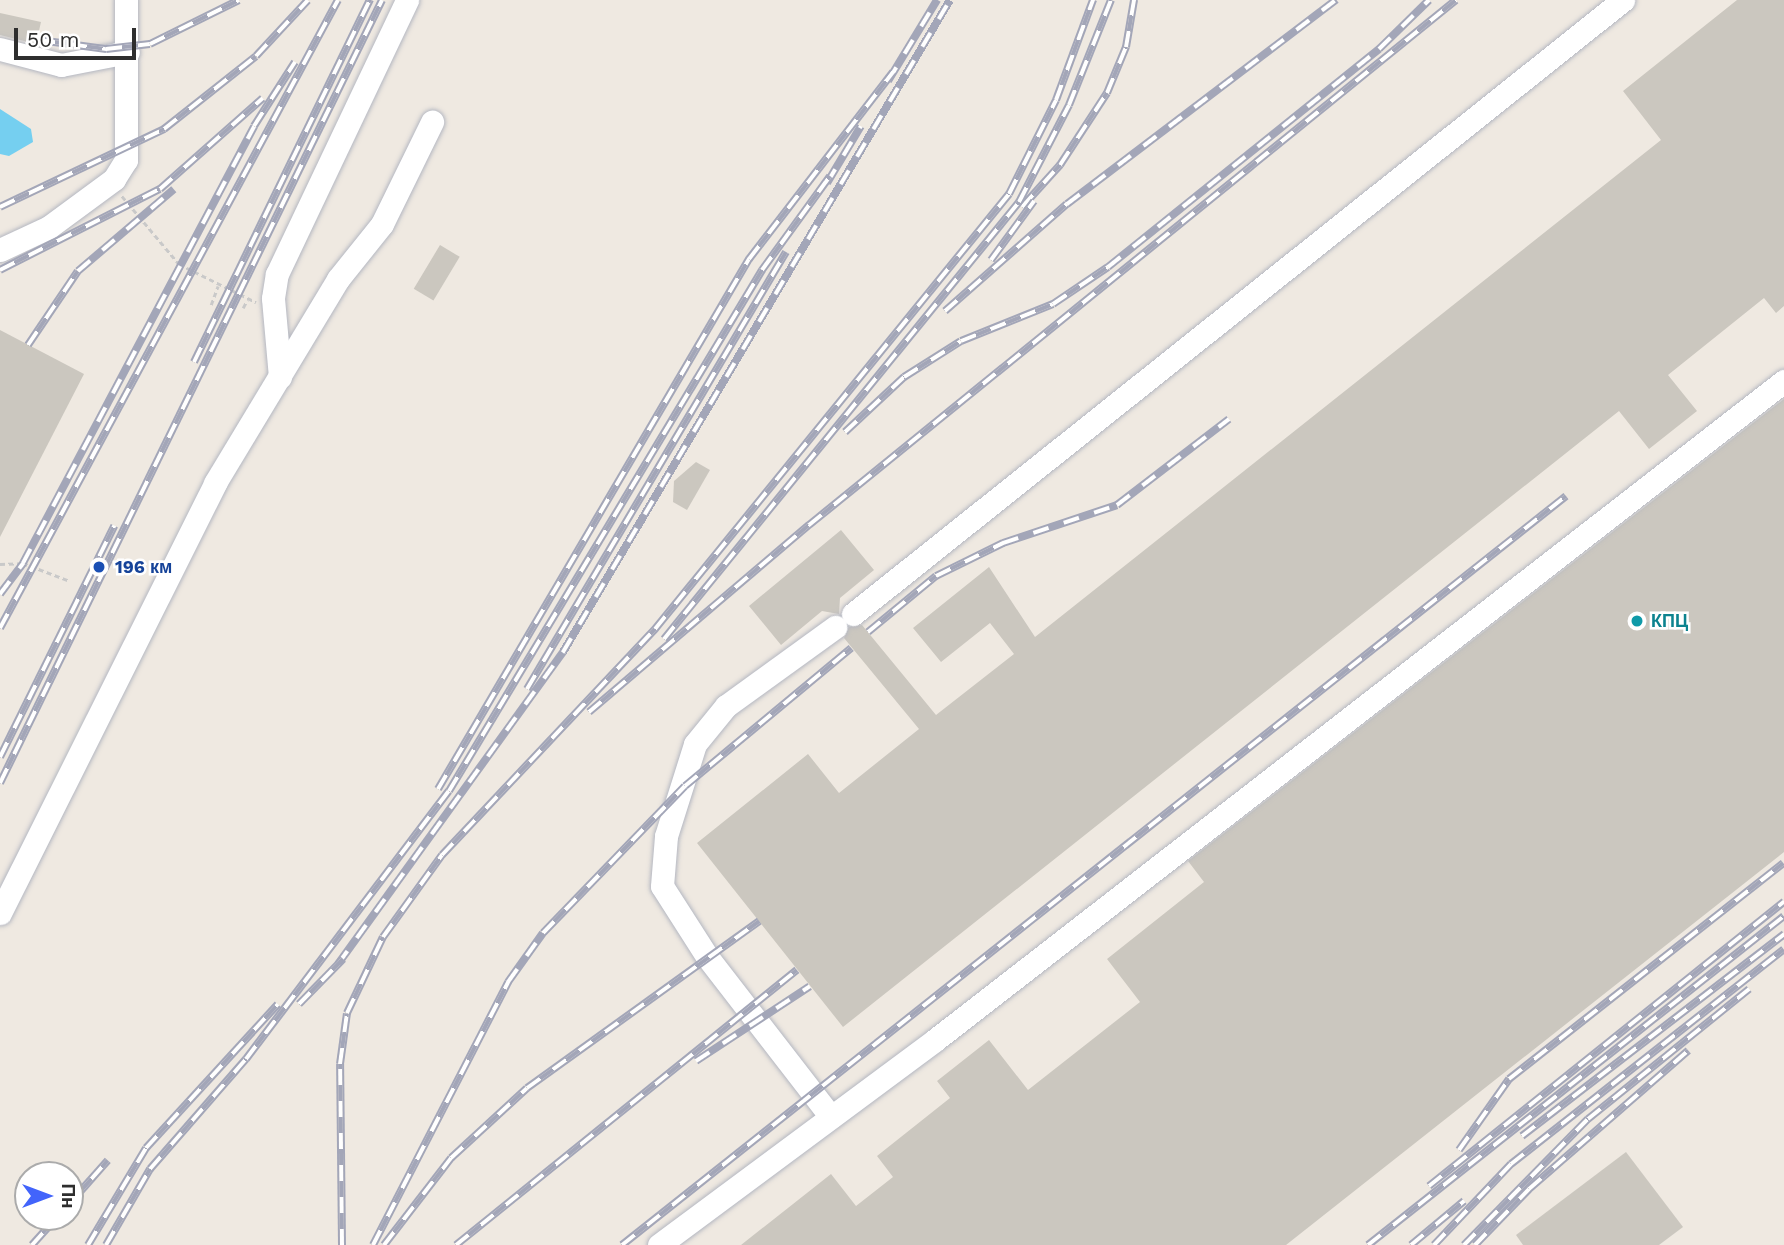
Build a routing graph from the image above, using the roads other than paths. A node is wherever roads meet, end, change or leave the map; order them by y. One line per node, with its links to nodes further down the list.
1 (126, 0): 5 (lane)
2 (407, 0): 8 (lane)
3 (1623, 0): 11 (lane)
4 (0, 50): 5 (lane)
5 (128, 52): 7 (lane)
6 (432, 122): 8 (lane)
7 (0, 250)
8 (280, 377): 10 (lane)
9 (1784, 381): 11 (lane)
10 (0, 913)
11 (831, 1117): 12 (lane)
12 (659, 1245)

